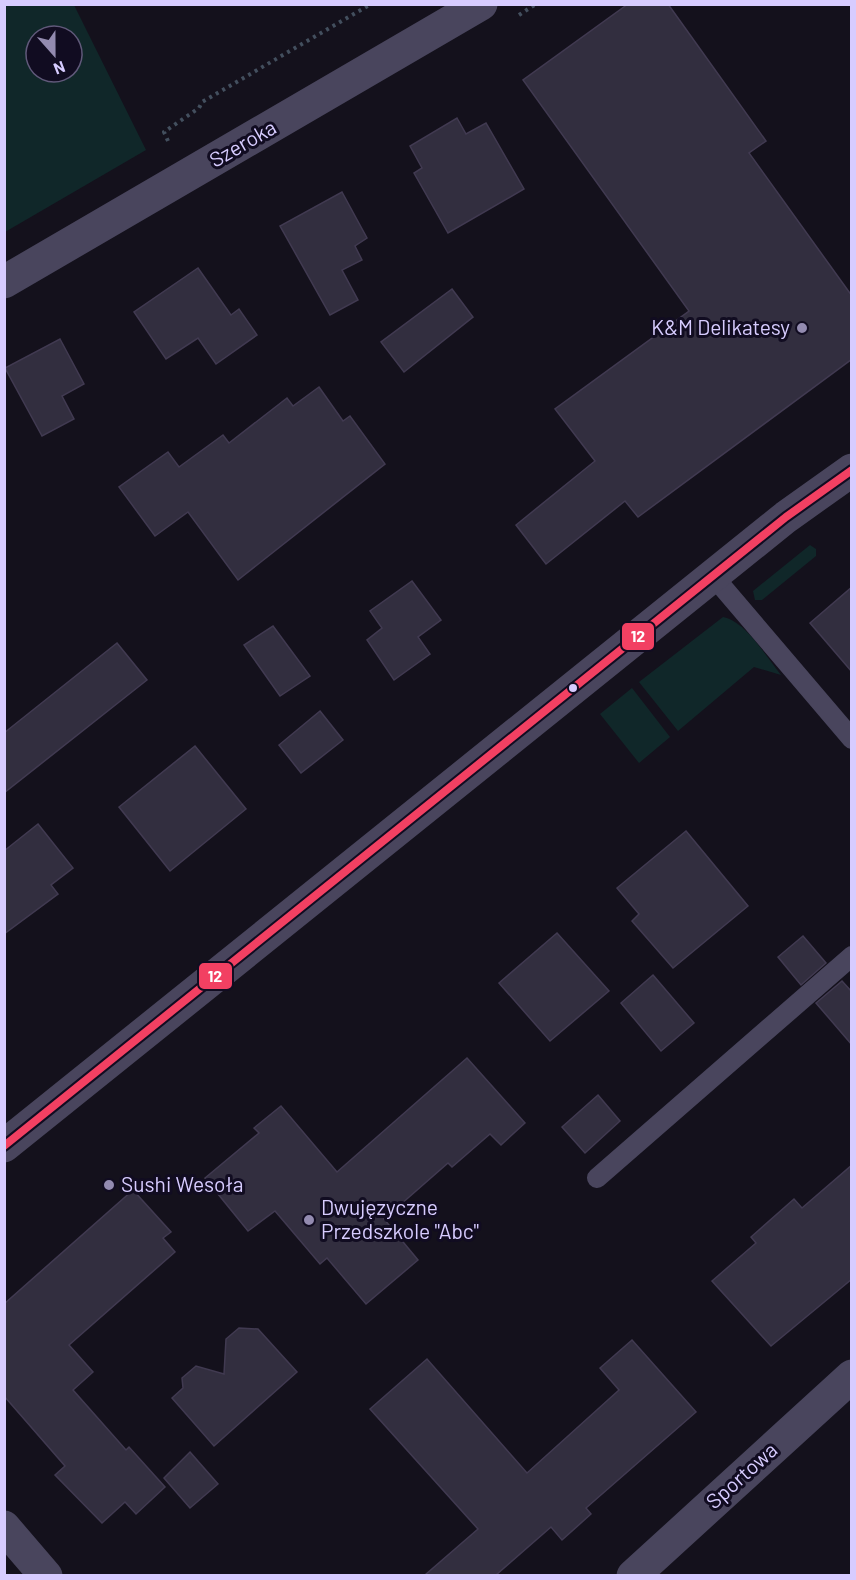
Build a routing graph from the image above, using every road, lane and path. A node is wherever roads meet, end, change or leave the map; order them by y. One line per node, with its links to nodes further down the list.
1 (370, 4): 3 (path)
2 (481, 4): 4 (street, Szeroka)
3 (164, 135)
4 (4, 282)
5 (852, 470): 6 (street)
6 (714, 577): 7 (lane); 9 (street)
7 (852, 739)
8 (852, 956): 10 (lane)
9 (4, 1146)
10 (597, 1178)
11 (852, 1376): 14 (street, Sportowa)
12 (4, 1527): 13 (street)
13 (46, 1575)
14 (633, 1575)

